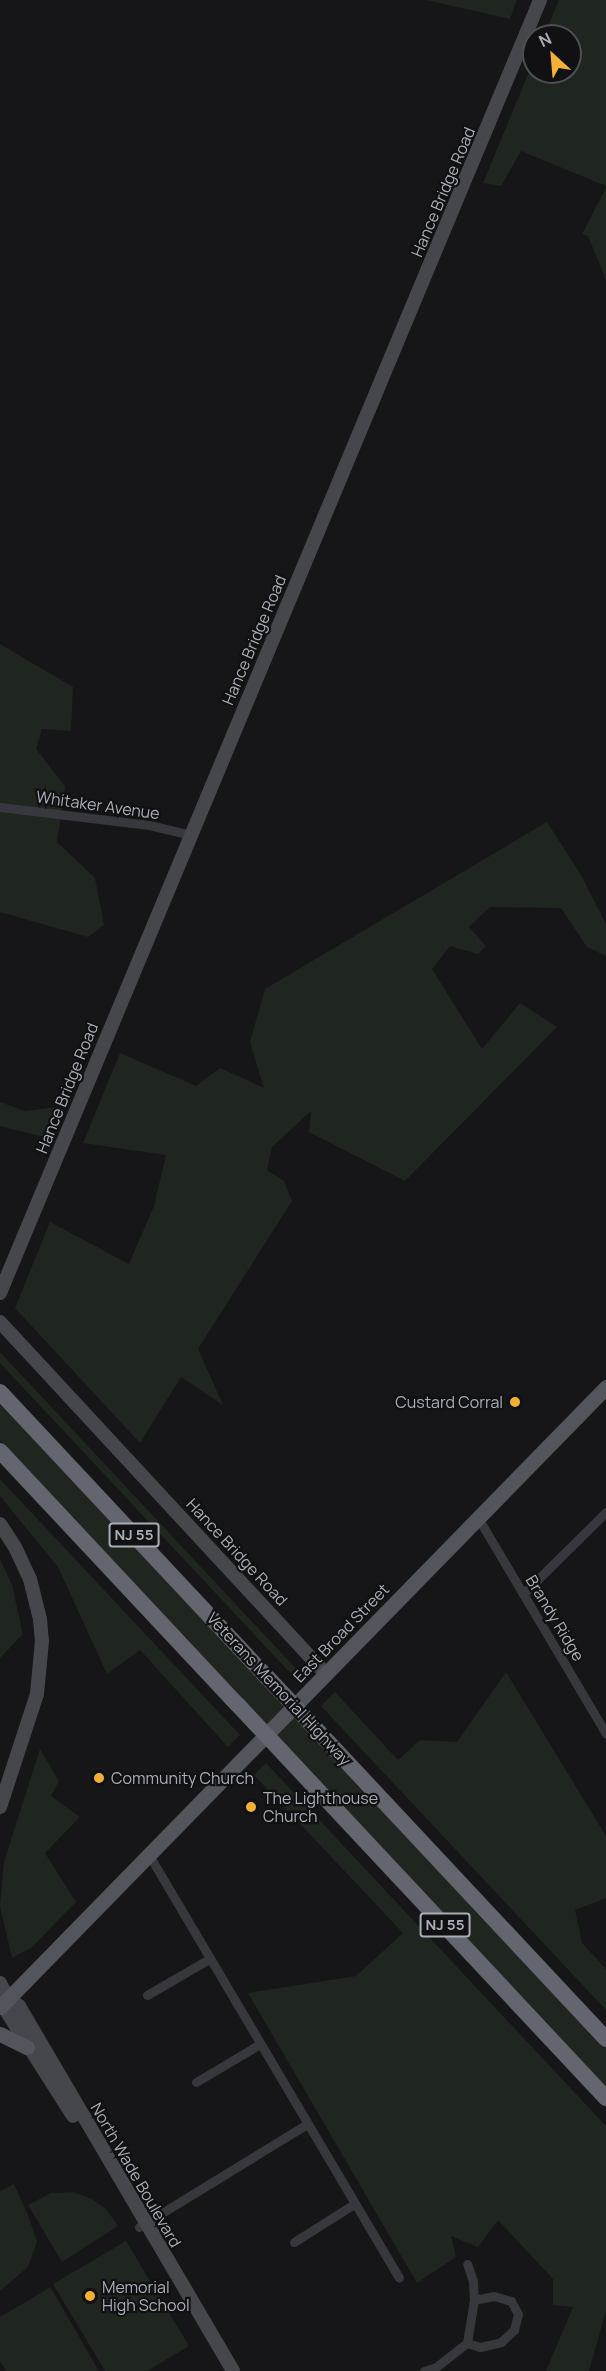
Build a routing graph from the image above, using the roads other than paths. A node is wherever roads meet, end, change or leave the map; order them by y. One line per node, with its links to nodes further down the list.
1 (540, 0): 3 (street, Hance Bridge Road)
2 (0, 807): 3 (street, Whitaker Avenue)
3 (191, 835): 4 (street, Hance Bridge Road)
4 (0, 1293)
5 (0, 1322): 13 (street, Hance Bridge Road)
6 (606, 1387): 10 (main road, East Broad Street)
7 (0, 1392): 22 (highway, Veterans Memorial Highway / NJ 55, bridge)
8 (0, 1451): 26 (highway, NJ 55, bridge)
9 (606, 1512): 12 (street)
10 (478, 1518): 12 (street, Brandy Ridge); 13 (main road, East Broad Street)
11 (0, 1524): 15 (street)
12 (523, 1594): 14 (street, Brandy Ridge)
13 (326, 1674): 16 (main road, East Broad Street)
14 (606, 1734)
15 (0, 1807)
16 (148, 1856): 17 (street); 20 (main road, East Broad Street)
17 (209, 1959): 19 (street); 23 (street)
18 (0, 1983): 20 (street, North Wade Boulevard)
19 (147, 1995)
20 (4, 2003): 24 (street, North Wade Boulevard); 29 (street, North Wade Boulevard)
21 (0, 2034): 24 (main road)
22 (606, 2039)
23 (260, 2044): 25 (street); 27 (street)
24 (27, 2046): 29 (street, North Wade Boulevard)
25 (196, 2082)
26 (606, 2098)
27 (307, 2124): 28 (street); 29 (street)
28 (354, 2204): 30 (street); 32 (street)
29 (142, 2225): 35 (street, North Wade Boulevard); 36 (street, North Wade Boulevard)
30 (294, 2242)
31 (467, 2264): 33 (street)
32 (399, 2278)
33 (474, 2300): 34 (street); 34 (street)
34 (466, 2343): 37 (street)
35 (224, 2371)
36 (233, 2371)
37 (424, 2371)

